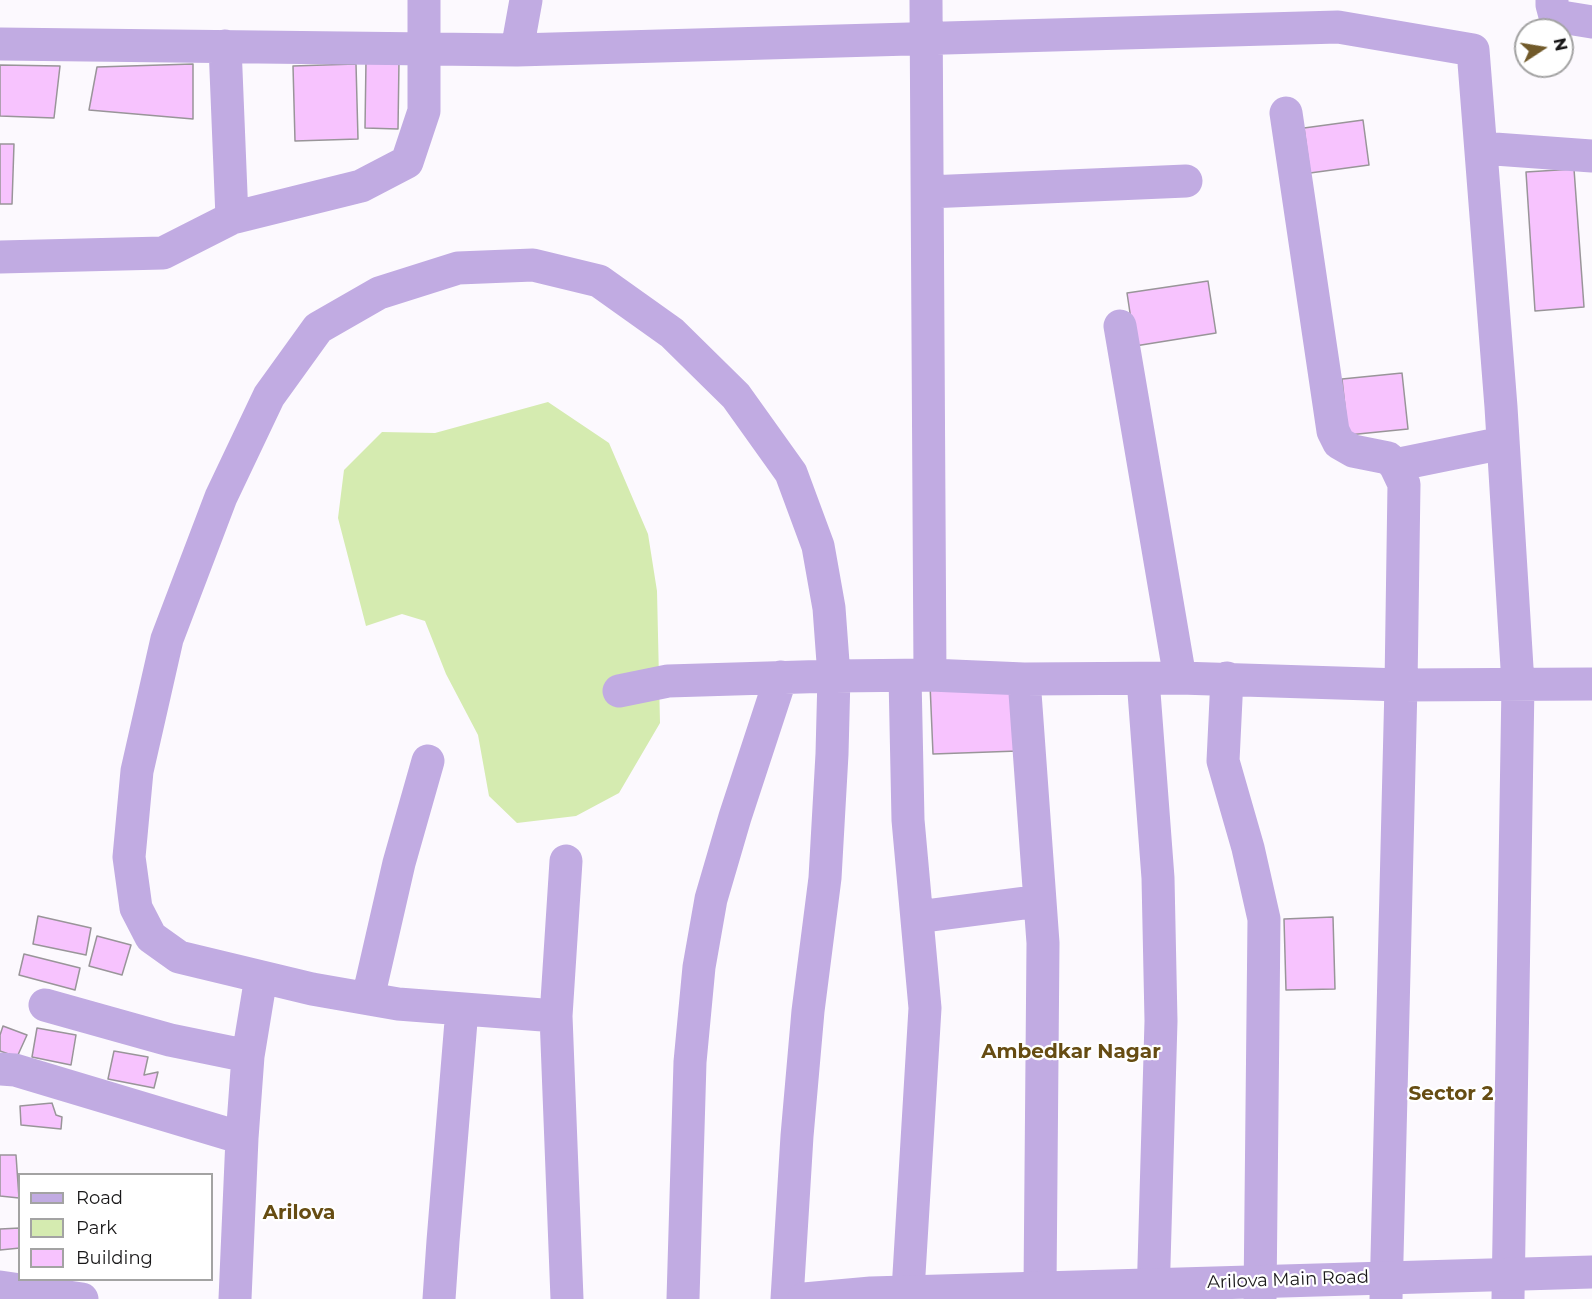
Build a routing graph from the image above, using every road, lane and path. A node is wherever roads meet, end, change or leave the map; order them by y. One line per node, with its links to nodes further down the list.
1 (424, 0): 9 (street)
2 (526, 0): 10 (street)
3 (927, 0): 6 (street)
4 (1552, 0): 5 (street)
5 (1592, 22)
6 (927, 39): 10 (street); 12 (street); 15 (street)
7 (0, 44): 8 (street)
8 (225, 46): 9 (street); 16 (street)
9 (425, 49): 10 (street); 16 (street)
10 (517, 51)
11 (1286, 113): 20 (street)
12 (1481, 148): 13 (street); 19 (street)
13 (1592, 156)
14 (1186, 181): 15 (street)
15 (928, 192): 23 (street)
16 (232, 218): 17 (street)
17 (0, 257)
18 (1120, 326): 24 (street)
19 (1503, 442): 20 (street); 28 (street)
20 (1395, 465): 30 (street)
21 (781, 676): 22 (street); 31 (street); 56 (street)
22 (834, 676): 23 (street); 36 (street); 57 (street)
23 (918, 676): 26 (street); 35 (street)
24 (1180, 678): 25 (street); 27 (street)
25 (1227, 678): 30 (street); 49 (street)
26 (1024, 679): 27 (street); 34 (street)
27 (1143, 679): 51 (street)
28 (1518, 684): 29 (street); 30 (street); 45 (street)
29 (1592, 684)
30 (1401, 685): 48 (street)
31 (619, 691)
32 (428, 761): 37 (street)
33 (566, 861): 40 (street)
34 (1040, 901): 35 (street); 47 (street)
35 (917, 917): 50 (street)
36 (261, 976): 37 (street); 41 (street)
37 (368, 998): 39 (street)
38 (45, 1005): 41 (street)
39 (462, 1009): 40 (street); 54 (street)
40 (556, 1016): 55 (street)
41 (248, 1056): 43 (street)
42 (0, 1069): 43 (street)
43 (242, 1138): 53 (street)
44 (1592, 1272): 45 (street, Arilova Main Road)
45 (1508, 1286): 48 (street, Arilova Main Road)
46 (0, 1287): 52 (street)
47 (1040, 1287): 50 (street, Arilova Main Road); 51 (street, Arilova Main Road)
48 (1386, 1288): 49 (street, Arilova Main Road)
49 (1260, 1290): 51 (street, Arilova Main Road)
50 (908, 1292): 57 (street, Arilova Main Road)
51 (1153, 1292)
52 (82, 1299)
53 (235, 1299)
54 (439, 1299)
55 (567, 1299)
56 (683, 1299)
57 (805, 1299)

